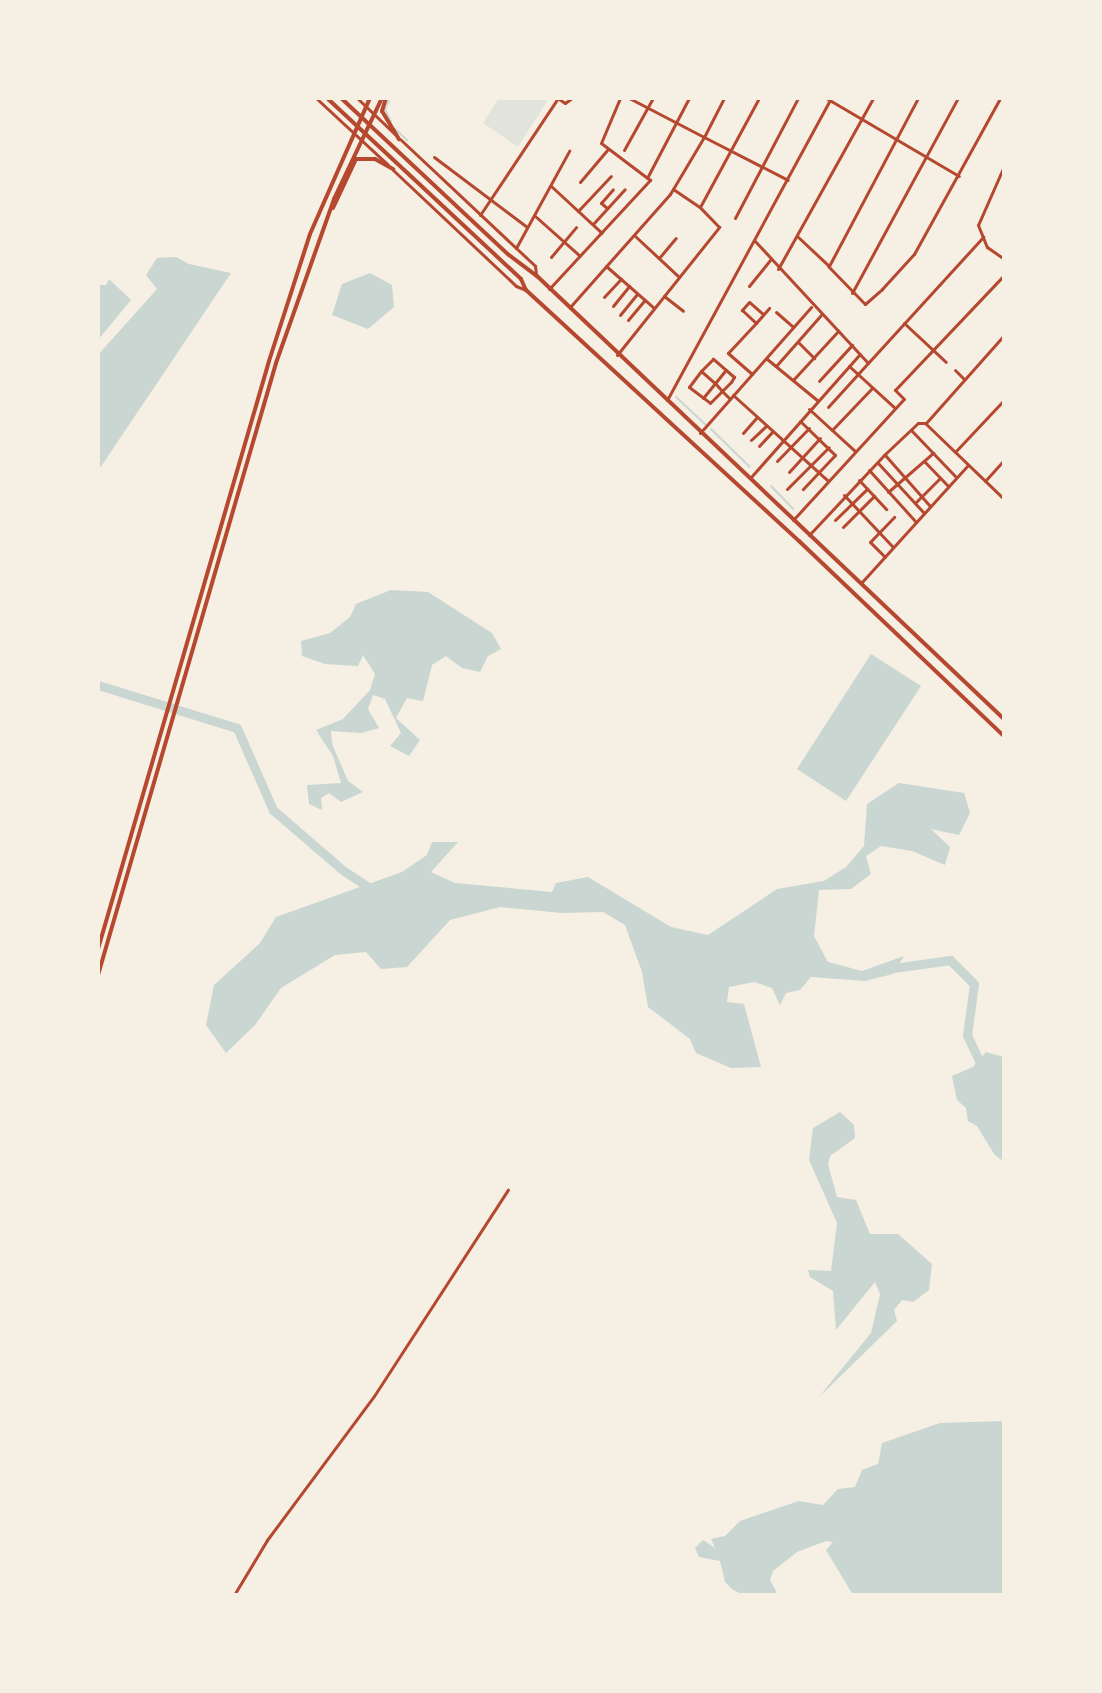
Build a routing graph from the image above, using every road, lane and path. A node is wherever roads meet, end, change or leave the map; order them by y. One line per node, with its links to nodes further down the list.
1 (316, 98): 26 (street)
2 (327, 98): 83 (main road)
3 (341, 98): 77 (main road)
4 (357, 98): 21 (street)
5 (370, 98): 21 (main road)
6 (384, 98): 23 (main road); 28 (main road)
7 (557, 98): 8 (street); 50 (street)
8 (572, 98)
9 (620, 98): 31 (street)
10 (629, 98): 22 (street)
11 (653, 98): 22 (street)
12 (689, 98): 25 (street)
13 (724, 98): 27 (street)
14 (759, 98): 34 (street)
15 (798, 98): 37 (street)
16 (873, 98): 24 (street)
17 (918, 98): 30 (street)
18 (958, 98): 36 (street)
19 (1000, 98): 41 (street)
20 (829, 99): 24 (street); 43 (street)
21 (366, 106): 23 (street); 26 (main road)
22 (647, 108): 25 (street); 32 (street)
23 (375, 115): 28 (street); 29 (main road)
24 (861, 120): 30 (street); 62 (street)
25 (676, 123): 27 (street); 42 (street)
26 (352, 132): 29 (street); 203 (main road)
27 (704, 137): 34 (street); 49 (street)
28 (399, 139): 54 (street)
29 (360, 140): 39 (street); 46 (main road)
30 (894, 140): 36 (street); 74 (street)
31 (607, 150): 42 (street); 44 (street)
32 (624, 150)
33 (569, 151): 45 (street)
34 (732, 151): 37 (street); 51 (street)
35 (434, 157): 50 (street)
36 (925, 157): 41 (street); 84 (street)
37 (761, 166): 43 (street); 56 (street)
38 (1004, 166): 63 (street)
39 (393, 169): 46 (main road); 83 (street)
40 (611, 176): 53 (street)
41 (959, 176): 84 (street)
42 (647, 178): 60 (street)
43 (788, 180): 65 (street)
44 (580, 182)
45 (550, 185): 53 (street); 55 (street)
46 (342, 186): 204 (main road)
47 (613, 189): 52 (street)
48 (625, 189): 52 (street)
49 (673, 189): 51 (street); 61 (street)
50 (490, 202): 54 (street); 58 (street)
51 (700, 207): 78 (street)
52 (607, 208): 57 (street)
53 (578, 211): 57 (street)
54 (480, 215): 67 (street)
55 (533, 215): 58 (street); 66 (street)
56 (735, 218)
57 (593, 224): 60 (street)
58 (527, 227): 67 (street)
59 (576, 227): 66 (street)
60 (602, 233): 68 (street)
61 (634, 235): 70 (street); 73 (street)
62 (797, 236): 74 (street); 75 (street)
63 (983, 237): 72 (street); 101 (street)
64 (676, 238): 70 (street)
65 (754, 240): 71 (street); 134 (street)
66 (564, 241): 68 (street); 69 (street)
67 (516, 248): 77 (street)
68 (580, 256): 82 (street)
69 (551, 257)
70 (659, 258): 78 (street)
71 (771, 259): 75 (street); 81 (street)
72 (1004, 259)
73 (606, 266): 79 (street); 91 (street)
74 (828, 266): 84 (street)
75 (778, 269): 89 (street)
76 (1004, 275): 109 (street)
77 (537, 276): 82 (main road)
78 (679, 277): 86 (street)
79 (621, 279): 80 (street); 87 (street)
80 (629, 286): 85 (street); 90 (street)
81 (749, 286)
82 (549, 289): 91 (main road)
83 (526, 290): 108 (main road)
84 (852, 293)
85 (637, 294): 88 (street); 98 (street)
86 (664, 296): 92 (street); 94 (street)
87 (604, 297)
88 (645, 300): 92 (street); 99 (street)
89 (812, 305): 97 (street); 102 (street)
90 (613, 306)
91 (569, 308): 105 (main road)
92 (654, 308): 111 (street)
93 (769, 308): 96 (street)
94 (683, 311)
95 (776, 312): 102 (street)
96 (763, 314): 100 (street); 100 (street)
97 (821, 314): 103 (street); 106 (street)
98 (620, 315)
99 (628, 320)
100 (756, 323): 122 (street)
101 (904, 323): 109 (street); 112 (street)
102 (793, 327): 113 (street)
103 (838, 331): 107 (street); 114 (street)
104 (1004, 335): 124 (street)
105 (602, 340): 108 (main road); 111 (main road)
106 (798, 342): 114 (street); 117 (street)
107 (852, 345): 110 (street); 126 (street)
108 (592, 351): 206 (main road)
109 (934, 351): 115 (street); 136 (street)
110 (860, 354): 112 (street); 116 (street); 118 (street)
111 (617, 355): 134 (main road)
112 (874, 356): 116 (street)
113 (766, 358): 117 (street); 122 (street)
114 (814, 358): 125 (street)
115 (946, 362)
116 (868, 363): 123 (street)
117 (776, 366): 125 (street)
118 (849, 366): 123 (street); 132 (street)
119 (726, 370): 121 (street); 127 (street); 129 (street)
120 (955, 370): 124 (street)
121 (701, 371): 127 (street); 131 (street)
122 (752, 374): 130 (street)
123 (857, 374): 128 (street); 135 (street)
124 (964, 379): 142 (street)
125 (793, 380): 132 (street)
126 (819, 381)
127 (715, 383): 129 (street); 131 (street)
128 (872, 388): 136 (street); 145 (street)
129 (722, 391): 130 (street); 131 (street)
130 (732, 397): 138 (street); 148 (street)
131 (702, 398)
132 (817, 400): 137 (street)
133 (1004, 400): 157 (street)
134 (667, 401): 148 (main road)
135 (828, 407)
136 (895, 408): 156 (street)
137 (809, 409): 141 (street); 145 (street)
138 (750, 411): 139 (street); 140 (street)
139 (746, 416)
140 (757, 417): 143 (street); 149 (street)
141 (799, 420): 144 (street); 152 (street)
142 (926, 423): 146 (street); 157 (street)
143 (766, 426): 147 (street); 151 (street)
144 (809, 428): 150 (street); 155 (street)
145 (832, 430): 156 (street)
146 (911, 430): 158 (street); 159 (street)
147 (772, 432): 152 (street); 153 (street)
148 (700, 433): 173 (main road)
149 (743, 433)
150 (820, 438): 154 (street); 160 (street)
151 (751, 440)
152 (781, 440): 155 (street); 173 (street)
153 (759, 446)
154 (829, 447): 166 (street); 169 (street)
155 (790, 448): 160 (street); 162 (street)
156 (855, 451): 174 (street)
157 (955, 452): 165 (street)
158 (933, 453): 163 (street); 172 (street)
159 (884, 455): 164 (street); 170 (street)
160 (802, 458): 166 (street); 168 (street)
161 (1004, 460): 176 (street)
162 (777, 461)
163 (924, 461): 170 (street); 171 (street)
164 (877, 462): 167 (street); 177 (street)
165 (968, 465): 172 (street); 176 (street)
166 (811, 466): 169 (street); 179 (street)
167 (869, 470): 175 (street); 182 (street)
168 (789, 472)
169 (819, 472): 174 (street); 180 (street)
170 (905, 478): 177 (street); 185 (street)
171 (940, 478): 178 (street); 185 (street)
172 (956, 478): 178 (street)
173 (749, 479): 194 (main road)
174 (827, 480): 194 (street)
175 (859, 480): 181 (street); 183 (street)
176 (985, 481): 186 (street)
177 (898, 484): 182 (street); 187 (street)
178 (948, 486): 189 (street)
179 (787, 489)
180 (803, 489)
181 (867, 489): 184 (street); 188 (street)
182 (888, 492): 196 (street)
183 (844, 495): 188 (street); 199 (street)
184 (874, 496): 190 (street); 191 (street)
185 (922, 496): 187 (street); 189 (street)
186 (1004, 499)
187 (915, 503): 192 (street)
188 (851, 504): 191 (street); 195 (street)
189 (930, 506): 192 (street)
190 (886, 509)
191 (859, 511): 197 (street); 198 (street)
192 (924, 513): 196 (street)
193 (894, 517): 198 (street)
194 (793, 520): 199 (main road)
195 (835, 520)
196 (916, 522): 200 (street)
197 (843, 527)
198 (879, 532): 200 (street); 201 (street)
199 (809, 535): 202 (main road)
200 (893, 547): 201 (street)
201 (885, 557): 202 (street)
202 (861, 583): 205 (main road)
203 (196, 609): 204 (main road); 207 (main road)
204 (203, 611): 208 (main road)
205 (1004, 719)
206 (1004, 736)
207 (155, 748): 208 (main road); 209 (main road)
208 (163, 751): 210 (main road)
209 (107, 914): 210 (main road); 211 (main road)
210 (115, 916): 212 (main road)
211 (98, 948)
212 (98, 975)
213 (508, 1190): 214 (street)
214 (234, 1595)

